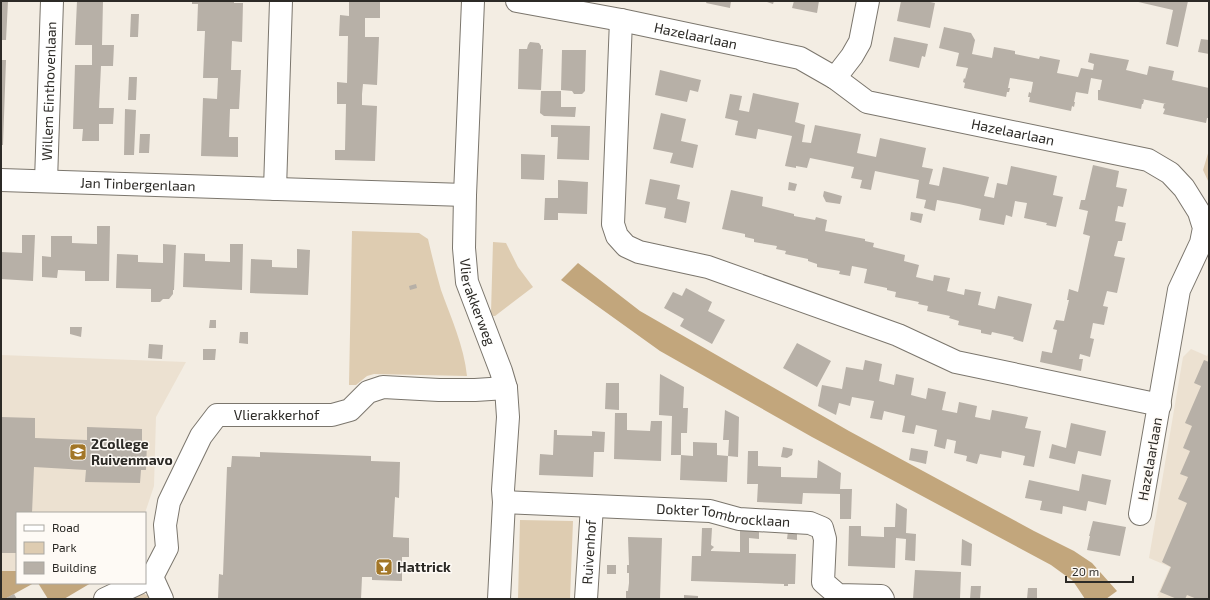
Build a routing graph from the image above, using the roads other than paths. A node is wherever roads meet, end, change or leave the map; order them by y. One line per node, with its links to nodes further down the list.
1 (52, 1): 9 (street, Willem Einthovenlaan)
2 (281, 1): 10 (street)
3 (473, 1): 11 (street, Vlierakkerweg)
4 (517, 1): 6 (street, Hazelaarlaan)
5 (868, 1): 7 (street)
6 (621, 20): 7 (street, Hazelaarlaan); 13 (street, Hazelaarlaan)
7 (835, 78): 13 (street, Hazelaarlaan)
8 (1, 180): 9 (street, Jan Tinbergenlaan)
9 (46, 181): 10 (street, Jan Tinbergenlaan)
10 (275, 189): 11 (street, Jan Tinbergenlaan)
11 (466, 195): 12 (street, Vlierakkerweg)
12 (506, 388): 14 (street, Vlierakkerweg); 17 (street, Vlierakkerhof)
13 (1160, 405): 16 (street, Hazelaarlaan)
14 (504, 502): 15 (street, Dokter Tombrocklaan); 22 (street, Vlierakkerweg)
15 (592, 506): 23 (street, Ruivenhof); 24 (street, Dokter Tombrocklaan)
16 (1140, 514)
17 (146, 579)
18 (146, 581): 21 (street)
19 (137, 584): 20 (street)
20 (105, 599)
21 (162, 599)
22 (499, 599)
23 (586, 599)
24 (883, 599)

